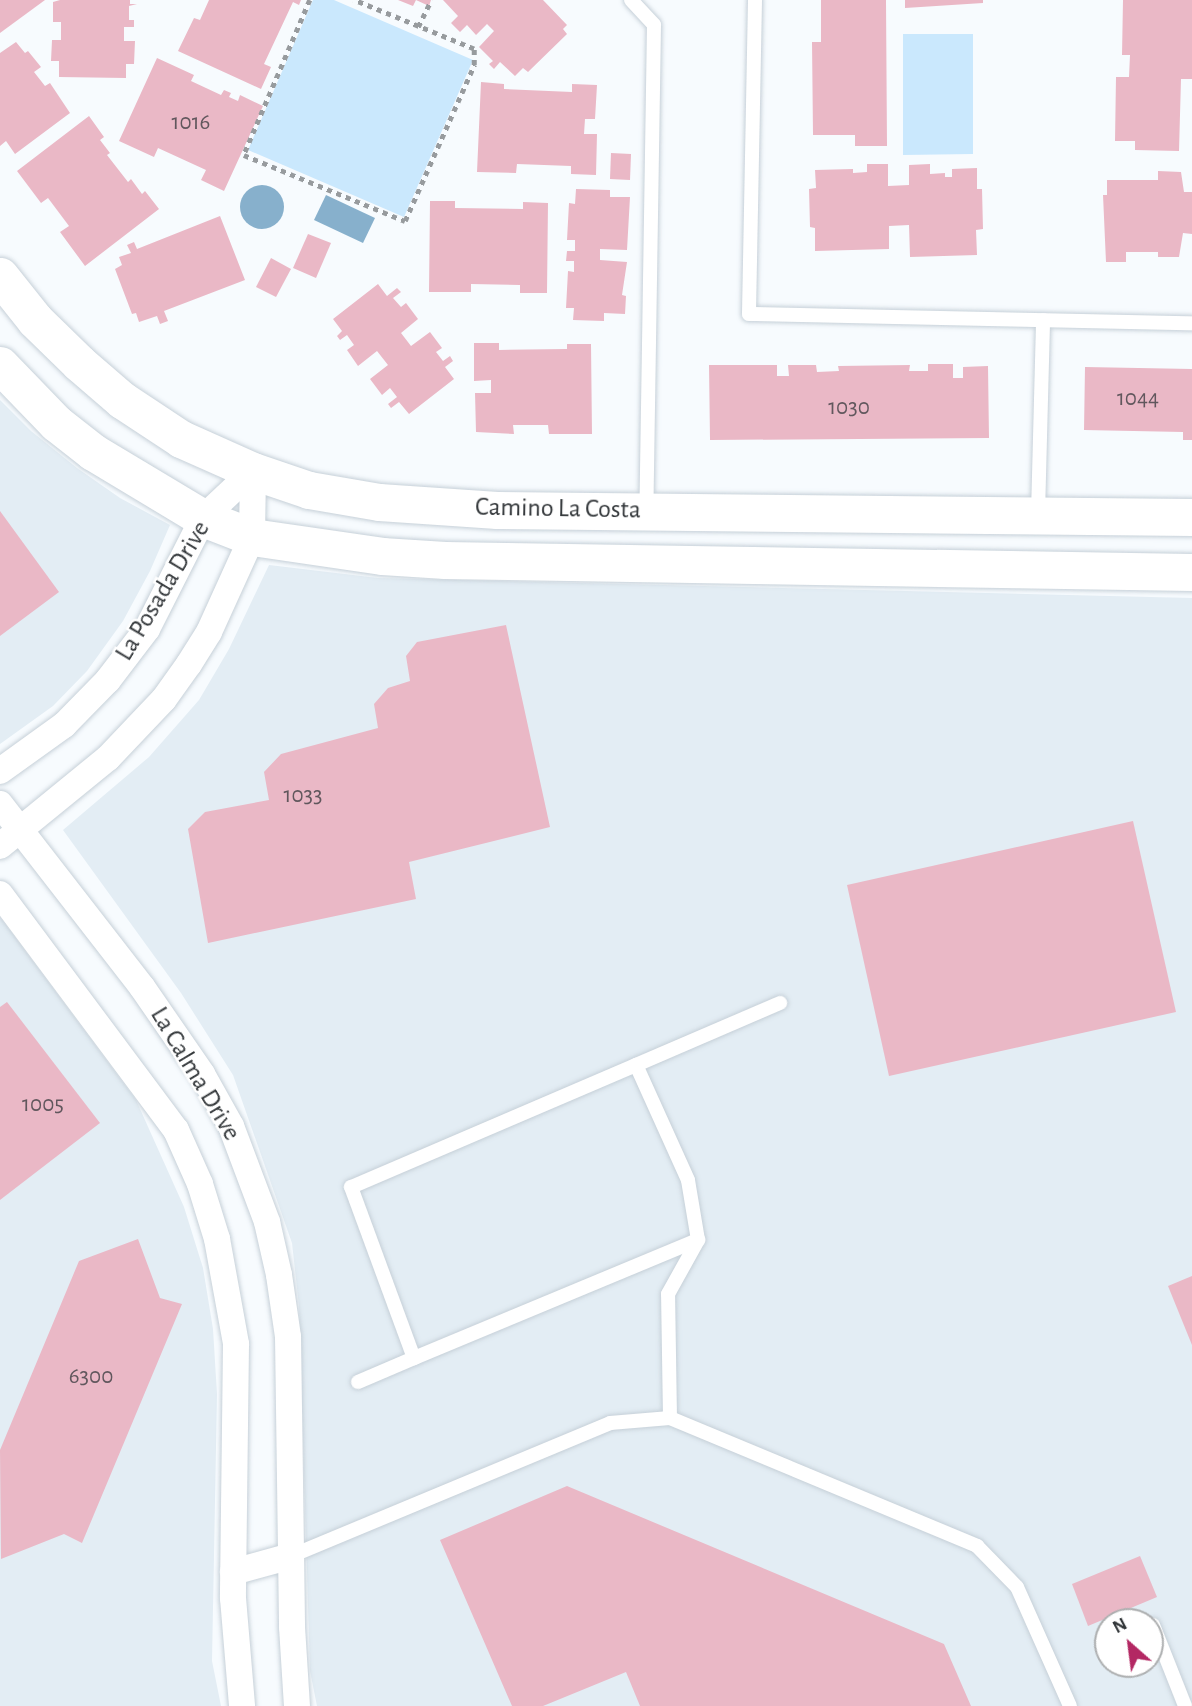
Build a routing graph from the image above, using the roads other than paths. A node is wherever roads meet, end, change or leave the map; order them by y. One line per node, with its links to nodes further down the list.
1 (631, 0): 8 (lane)
2 (755, 0): 4 (lane)
3 (0, 276): 7 (street, Camino La Costa)
4 (1043, 320): 5 (lane); 9 (lane)
5 (1192, 323)
6 (0, 365): 11 (street, Camino La Costa)
7 (254, 471): 8 (street, Camino La Costa); 11 (street, La Posada Drive); 12 (street, La Posada Drive)
8 (646, 511): 9 (street, Camino La Costa)
9 (1038, 514): 10 (street, Camino La Costa)
10 (1192, 517)
11 (203, 518): 12 (street, Camino La Costa); 14 (street, La Posada Drive)
12 (252, 537): 13 (street, Camino La Costa); 16 (street, La Posada Drive)
13 (1192, 572)
14 (0, 771)
15 (0, 804): 16 (street, La Calma Drive)
16 (22, 831): 17 (street, La Posada Drive); 25 (street, La Calma Drive)
17 (0, 846)
18 (0, 894): 26 (street, La Calma Drive)
19 (780, 1003): 20 (lane)
20 (636, 1065): 21 (lane); 22 (lane)
21 (698, 1240): 22 (lane); 24 (lane)
22 (414, 1358): 23 (lane)
23 (358, 1382)
24 (670, 1418): 25 (lane); 30 (lane)
25 (291, 1556): 26 (street); 29 (street, La Calma Drive)
26 (233, 1573): 28 (street, La Calma Drive)
27 (1164, 1653): 31 (lane)
28 (242, 1706)
29 (298, 1706)
30 (1070, 1706)
31 (1185, 1706)

